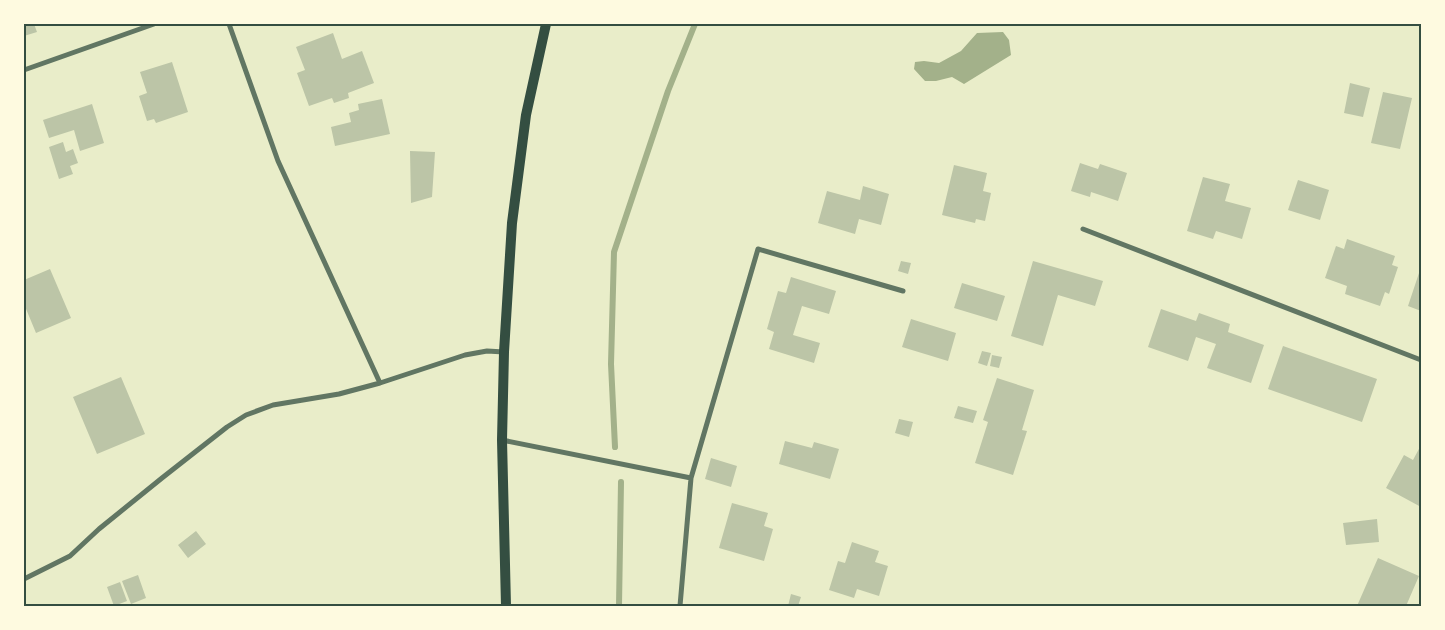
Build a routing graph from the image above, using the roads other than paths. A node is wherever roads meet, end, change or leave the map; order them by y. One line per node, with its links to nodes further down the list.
1 (154, 24): 4 (street)
2 (229, 24): 9 (street)
3 (546, 24): 7 (main road)
4 (24, 70)
5 (1083, 229): 8 (street)
6 (903, 291): 11 (street)
7 (504, 352): 9 (street); 10 (main road)
8 (1421, 360)
9 (380, 382): 12 (street)
10 (502, 440): 11 (street); 13 (main road)
11 (691, 478): 14 (street)
12 (24, 579)
13 (506, 606)
14 (680, 606)

